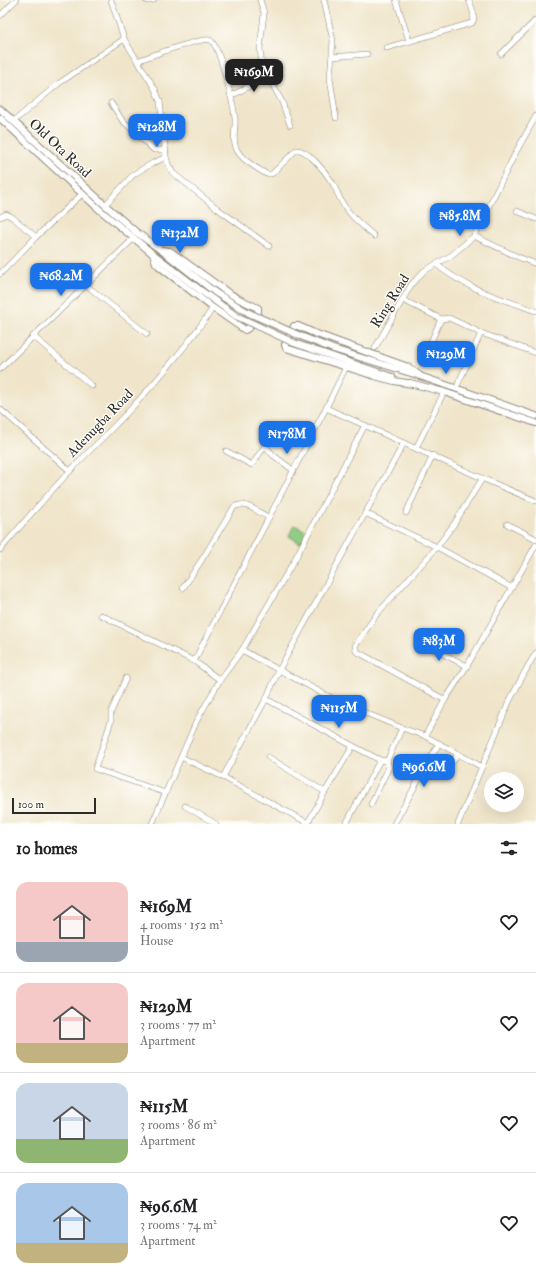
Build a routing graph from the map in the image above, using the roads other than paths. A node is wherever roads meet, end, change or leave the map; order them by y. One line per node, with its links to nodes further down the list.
1 (111, 0): 11 (street)
2 (146, 0): 3 (street)
3 (154, 0)
4 (260, 0): 18 (street)
5 (324, 0): 16 (street)
6 (396, 0): 12 (street)
7 (469, 0): 12 (street)
8 (14, 2): 9 (street)
9 (0, 16)
10 (536, 20): 15 (street)
11 (124, 39): 17 (street); 25 (street)
12 (409, 41): 13 (street)
13 (386, 48)
14 (367, 54): 16 (street)
15 (501, 54)
16 (332, 57): 24 (street)
17 (137, 61): 19 (street); 27 (street)
18 (268, 76): 19 (street); 26 (street)
19 (231, 96): 34 (street)
20 (111, 103): 27 (street)
21 (0, 109): 25 (street, Old Ota Road)
22 (536, 116): 35 (street, Ring Road)
23 (0, 118): 29 (street, Old Ota Road)
24 (336, 118)
25 (14, 121): 30 (street, Old Ota Road)
26 (290, 125)
27 (166, 150): 28 (street)
28 (166, 157): 30 (street); 38 (street)
29 (82, 194): 30 (street, Old Ota Road); 36 (street)
30 (102, 208): 37 (street); 39 (street)
31 (517, 211): 33 (street)
32 (0, 217): 36 (street)
33 (536, 219)
34 (374, 236)
35 (474, 236): 41 (street, Ring Road); 42 (street)
36 (36, 237): 43 (street)
37 (134, 238): 40 (street); 44 (street)
38 (269, 246)
39 (160, 250): 46 (street); 57 (street, bridge)
40 (153, 254): 46 (street); 58 (street, bridge)
41 (436, 264): 45 (street, Ring Road); 47 (street)
42 (536, 264)
43 (0, 274)
44 (86, 285): 50 (street); 51 (street)
45 (403, 300): 48 (street); 52 (street, Ring Road)
46 (213, 308): 72 (street, Adenugba Road)
47 (536, 311)
48 (441, 319): 49 (street); 54 (street)
49 (481, 333): 53 (street); 59 (street)
50 (147, 334)
51 (33, 336): 56 (street); 60 (street)
52 (375, 348)
53 (536, 353)
54 (422, 362)
55 (346, 366): 57 (street); 58 (street); 62 (street)
56 (0, 369)
57 (419, 375): 64 (street)
58 (413, 384): 61 (street)
59 (458, 384)
60 (92, 386)
61 (444, 392): 65 (street); 68 (street)
62 (326, 408): 66 (street); 71 (street)
63 (0, 409): 72 (street)
64 (536, 416)
65 (536, 423)
66 (365, 425): 67 (street); 87 (street)
67 (404, 443): 68 (street); 75 (street)
68 (416, 448): 70 (street)
69 (226, 451): 71 (street)
70 (433, 455): 73 (street); 76 (street)
71 (293, 470): 77 (street)
72 (70, 471): 82 (street, Adenugba Road)
73 (482, 479): 74 (street); 81 (street)
74 (536, 501)
75 (365, 513): 81 (street); 91 (street)
76 (406, 513)
77 (268, 518): 83 (street); 89 (street)
78 (507, 524): 79 (street)
79 (536, 539)
80 (536, 545): 84 (street)
81 (437, 547): 84 (street); 95 (street)
82 (0, 550)
83 (183, 588)
84 (512, 588): 90 (street)
85 (101, 615): 89 (street)
86 (419, 642): 90 (street)
87 (242, 650): 91 (street); 93 (street)
88 (536, 654): 105 (street)
89 (194, 661): 93 (street)
90 (467, 666): 95 (street)
91 (279, 670): 94 (street); 96 (street)
92 (126, 678): 109 (street)
93 (220, 680): 101 (street)
94 (266, 699): 99 (street); 107 (street)
95 (445, 700): 97 (street)
96 (402, 728): 97 (street); 104 (street)
97 (425, 736): 98 (street)
98 (439, 743): 100 (street); 116 (street)
99 (353, 746): 103 (street); 108 (street)
100 (458, 754): 105 (street); 106 (street)
101 (181, 757): 107 (street); 109 (street)
102 (268, 757): 108 (street)
103 (380, 760): 104 (street); 115 (street)
104 (387, 761): 110 (street)
105 (482, 766): 117 (street)
106 (447, 770)
107 (222, 777): 112 (street)
108 (325, 792): 112 (street)
109 (166, 793): 113 (street)
110 (371, 804)
111 (185, 806): 114 (street)
112 (308, 823)
113 (152, 824)
114 (216, 824)
115 (346, 824)
116 (394, 824)
117 (458, 824)

